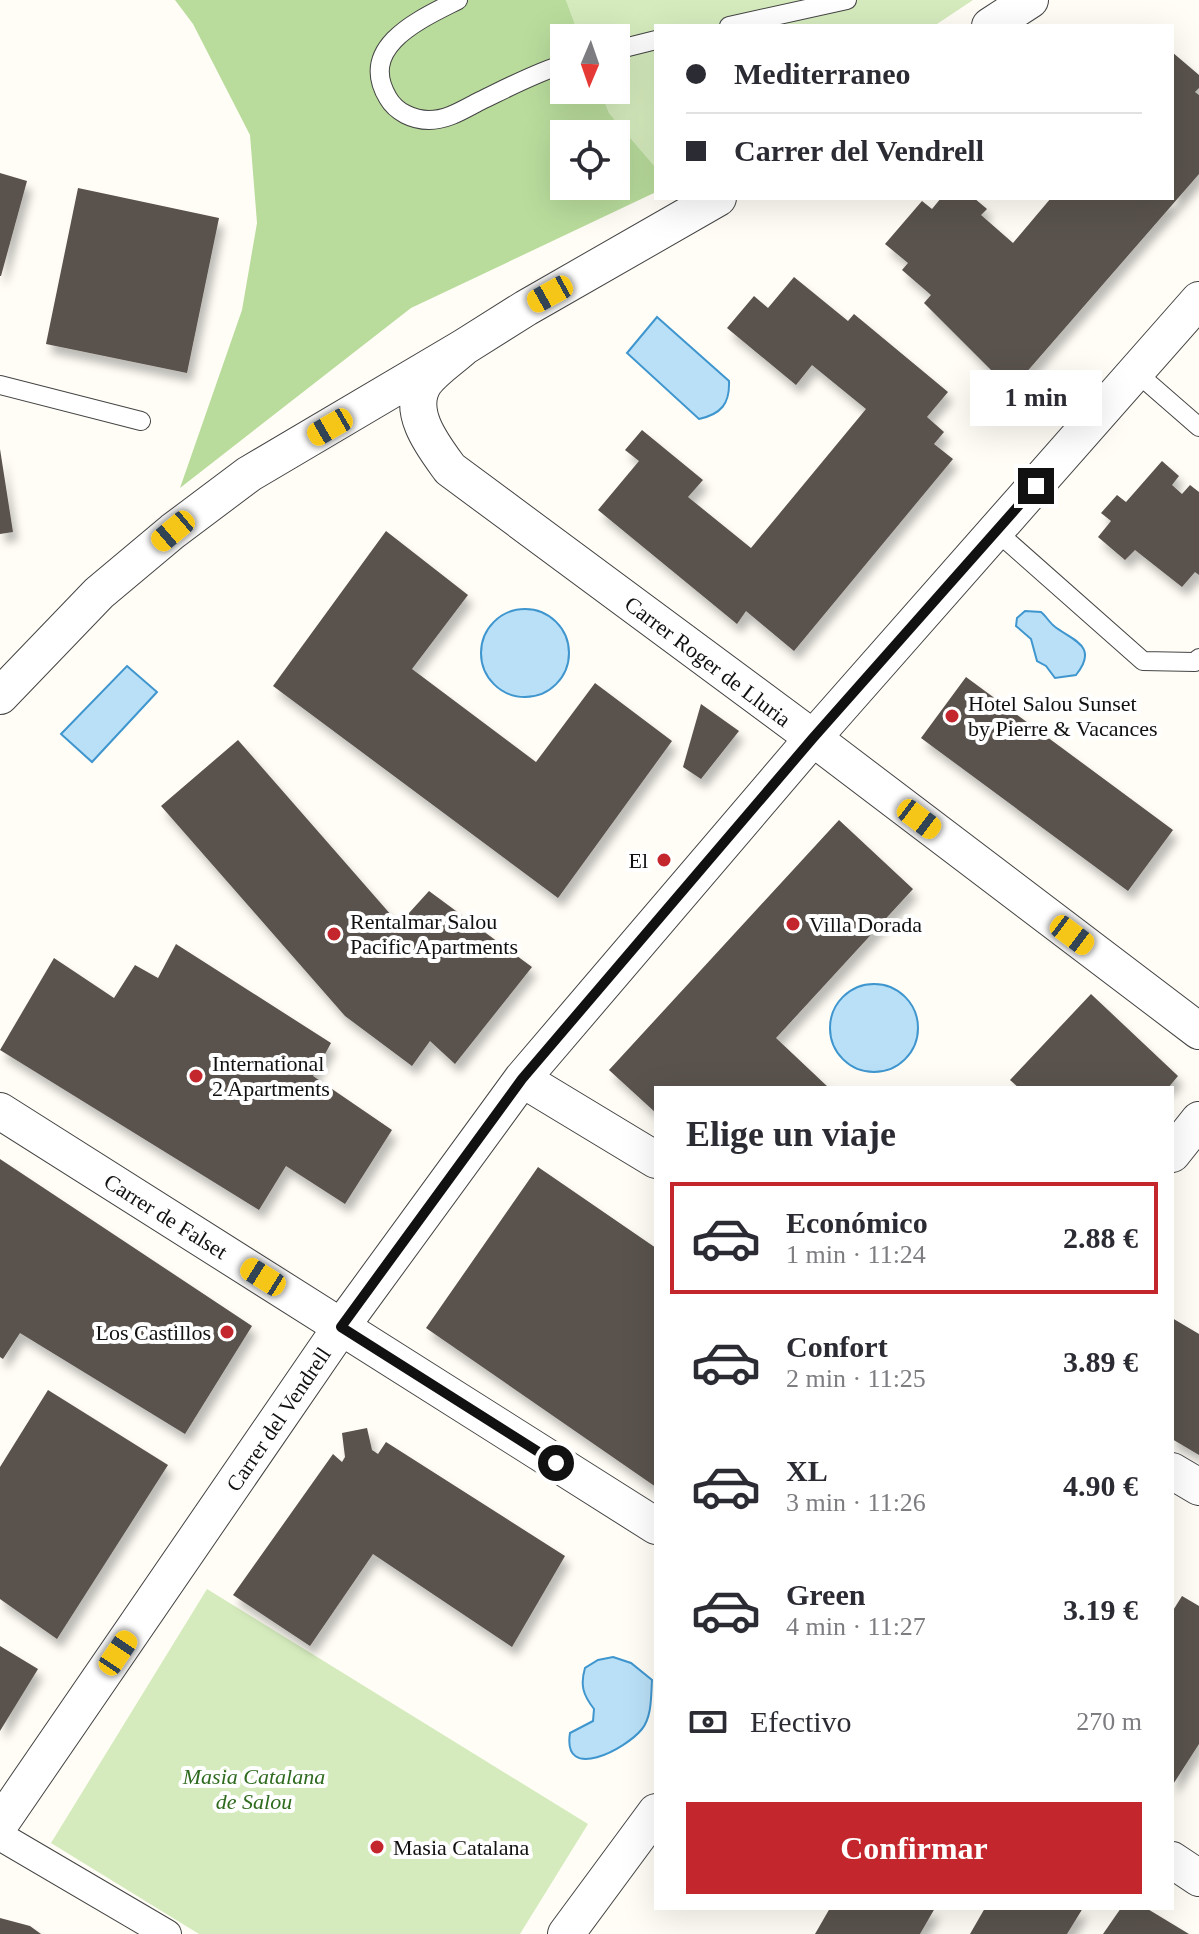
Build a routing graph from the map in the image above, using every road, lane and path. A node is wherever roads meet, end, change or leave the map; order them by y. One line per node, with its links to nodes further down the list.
1 (458, 0): 8 (lane)
2 (847, 0): 4 (lane)
3 (1030, 0): 5 (street)
4 (738, 24)
5 (993, 24)
6 (654, 40): 7 (lane)
7 (630, 46)
8 (550, 69)
9 (715, 200): 11 (street)
10 (1199, 300): 12 (street, Carrer del Vendrell)
11 (464, 347): 18 (street); 19 (street, Carrer Roger de Lluria)
12 (1137, 373): 15 (lane); 16 (street, Carrer del Vendrell)
13 (0, 385): 14 (lane)
14 (141, 421)
15 (1199, 427)
16 (996, 531): 17 (lane); 19 (street, Carrer del Vendrell)
17 (1199, 658)
18 (0, 696)
19 (813, 738): 20 (street, Carrer Roger de Lluria); 21 (street, Carrer del Vendrell)
20 (1199, 1031)
21 (522, 1079): 25 (street); 26 (street, Carrer del Vendrell)
22 (0, 1111): 26 (street, Carrer de Falset)
23 (1199, 1120): 24 (street)
24 (1174, 1151)
25 (654, 1159)
26 (341, 1327): 29 (street, Carrer de Falset); 31 (street, Carrer del Vendrell)
27 (1174, 1472): 28 (street)
28 (1199, 1487)
29 (654, 1525)
30 (654, 1815): 36 (street)
31 (0, 1824)
32 (0, 1836): 35 (street)
33 (1174, 1861): 34 (street)
34 (1199, 1878)
35 (167, 1934)
36 (566, 1934)

